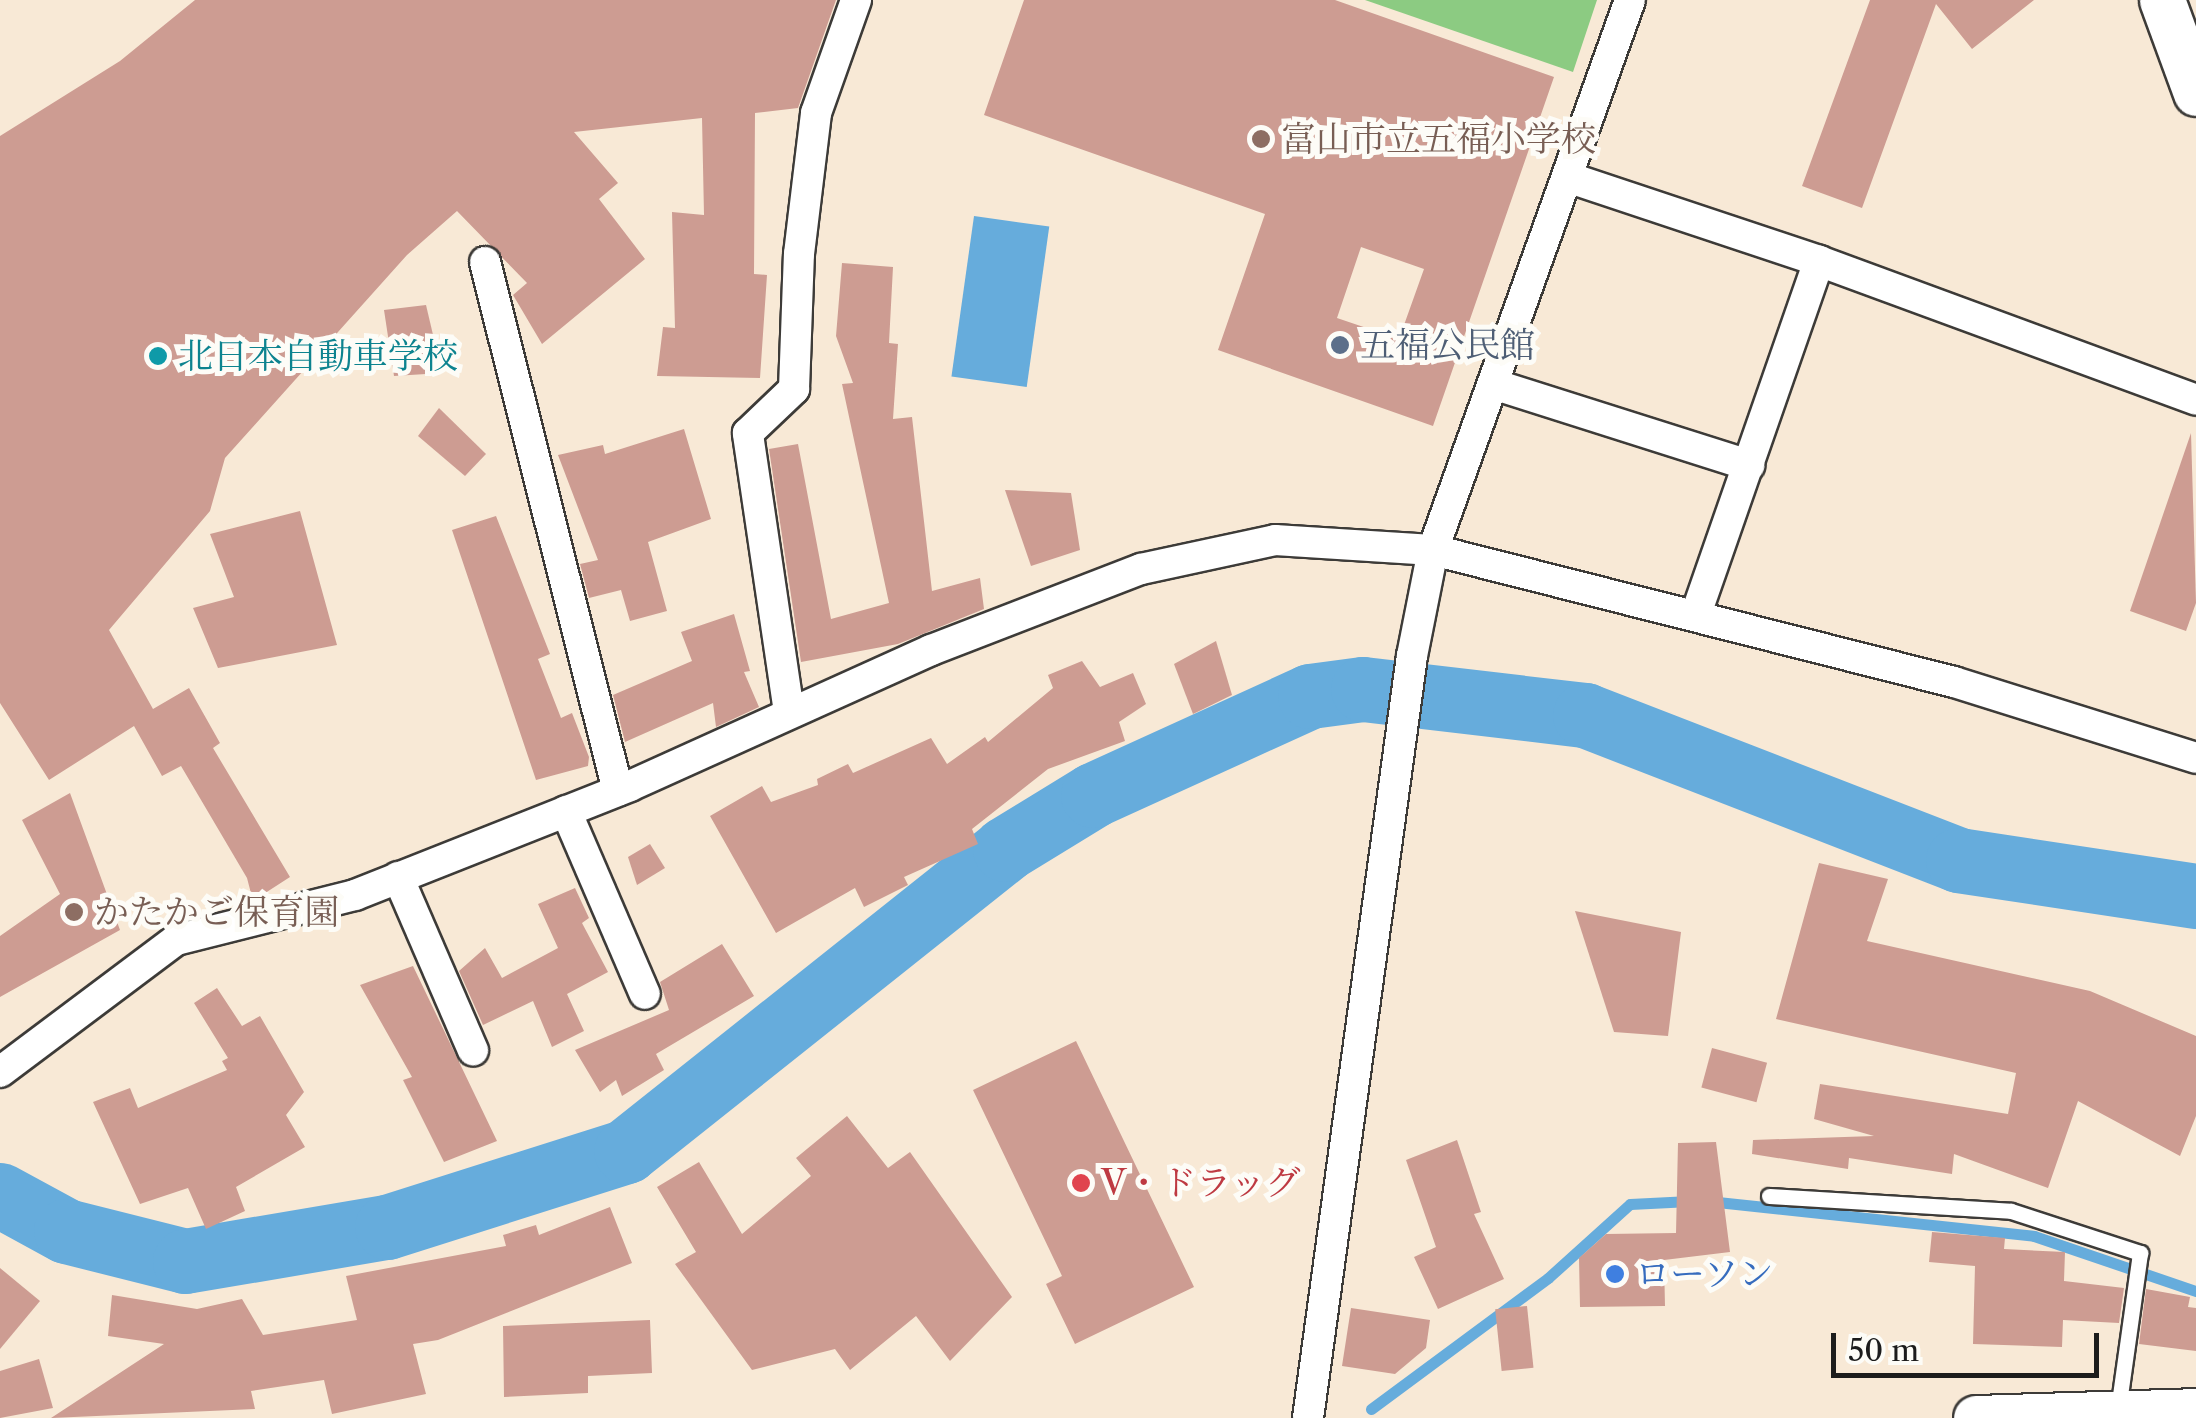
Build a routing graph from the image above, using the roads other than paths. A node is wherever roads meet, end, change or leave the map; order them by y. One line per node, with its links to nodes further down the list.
1 (856, 0): 13 (street)
2 (1630, 0): 5 (street)
3 (2162, 0): 4 (main road)
4 (2196, 93)
5 (1567, 177): 6 (street); 8 (street)
6 (1820, 261): 9 (street); 10 (street)
7 (485, 262): 15 (street)
8 (1493, 384): 10 (street); 11 (street)
9 (2196, 400)
10 (1748, 465): 12 (street)
11 (1433, 550): 12 (street); 13 (street); 24 (street)
12 (1696, 614): 14 (street)
13 (790, 712): 15 (street)
14 (2196, 758)
15 (618, 790): 16 (street)
16 (566, 811): 17 (street); 18 (street)
17 (398, 877): 19 (street); 20 (street)
18 (645, 994)
19 (472, 1050)
20 (0, 1072)
21 (1769, 1196): 23 (lane)
22 (2196, 1411): 23 (main road)
23 (2118, 1413): 25 (main road)
24 (1308, 1418)
25 (1976, 1418)

